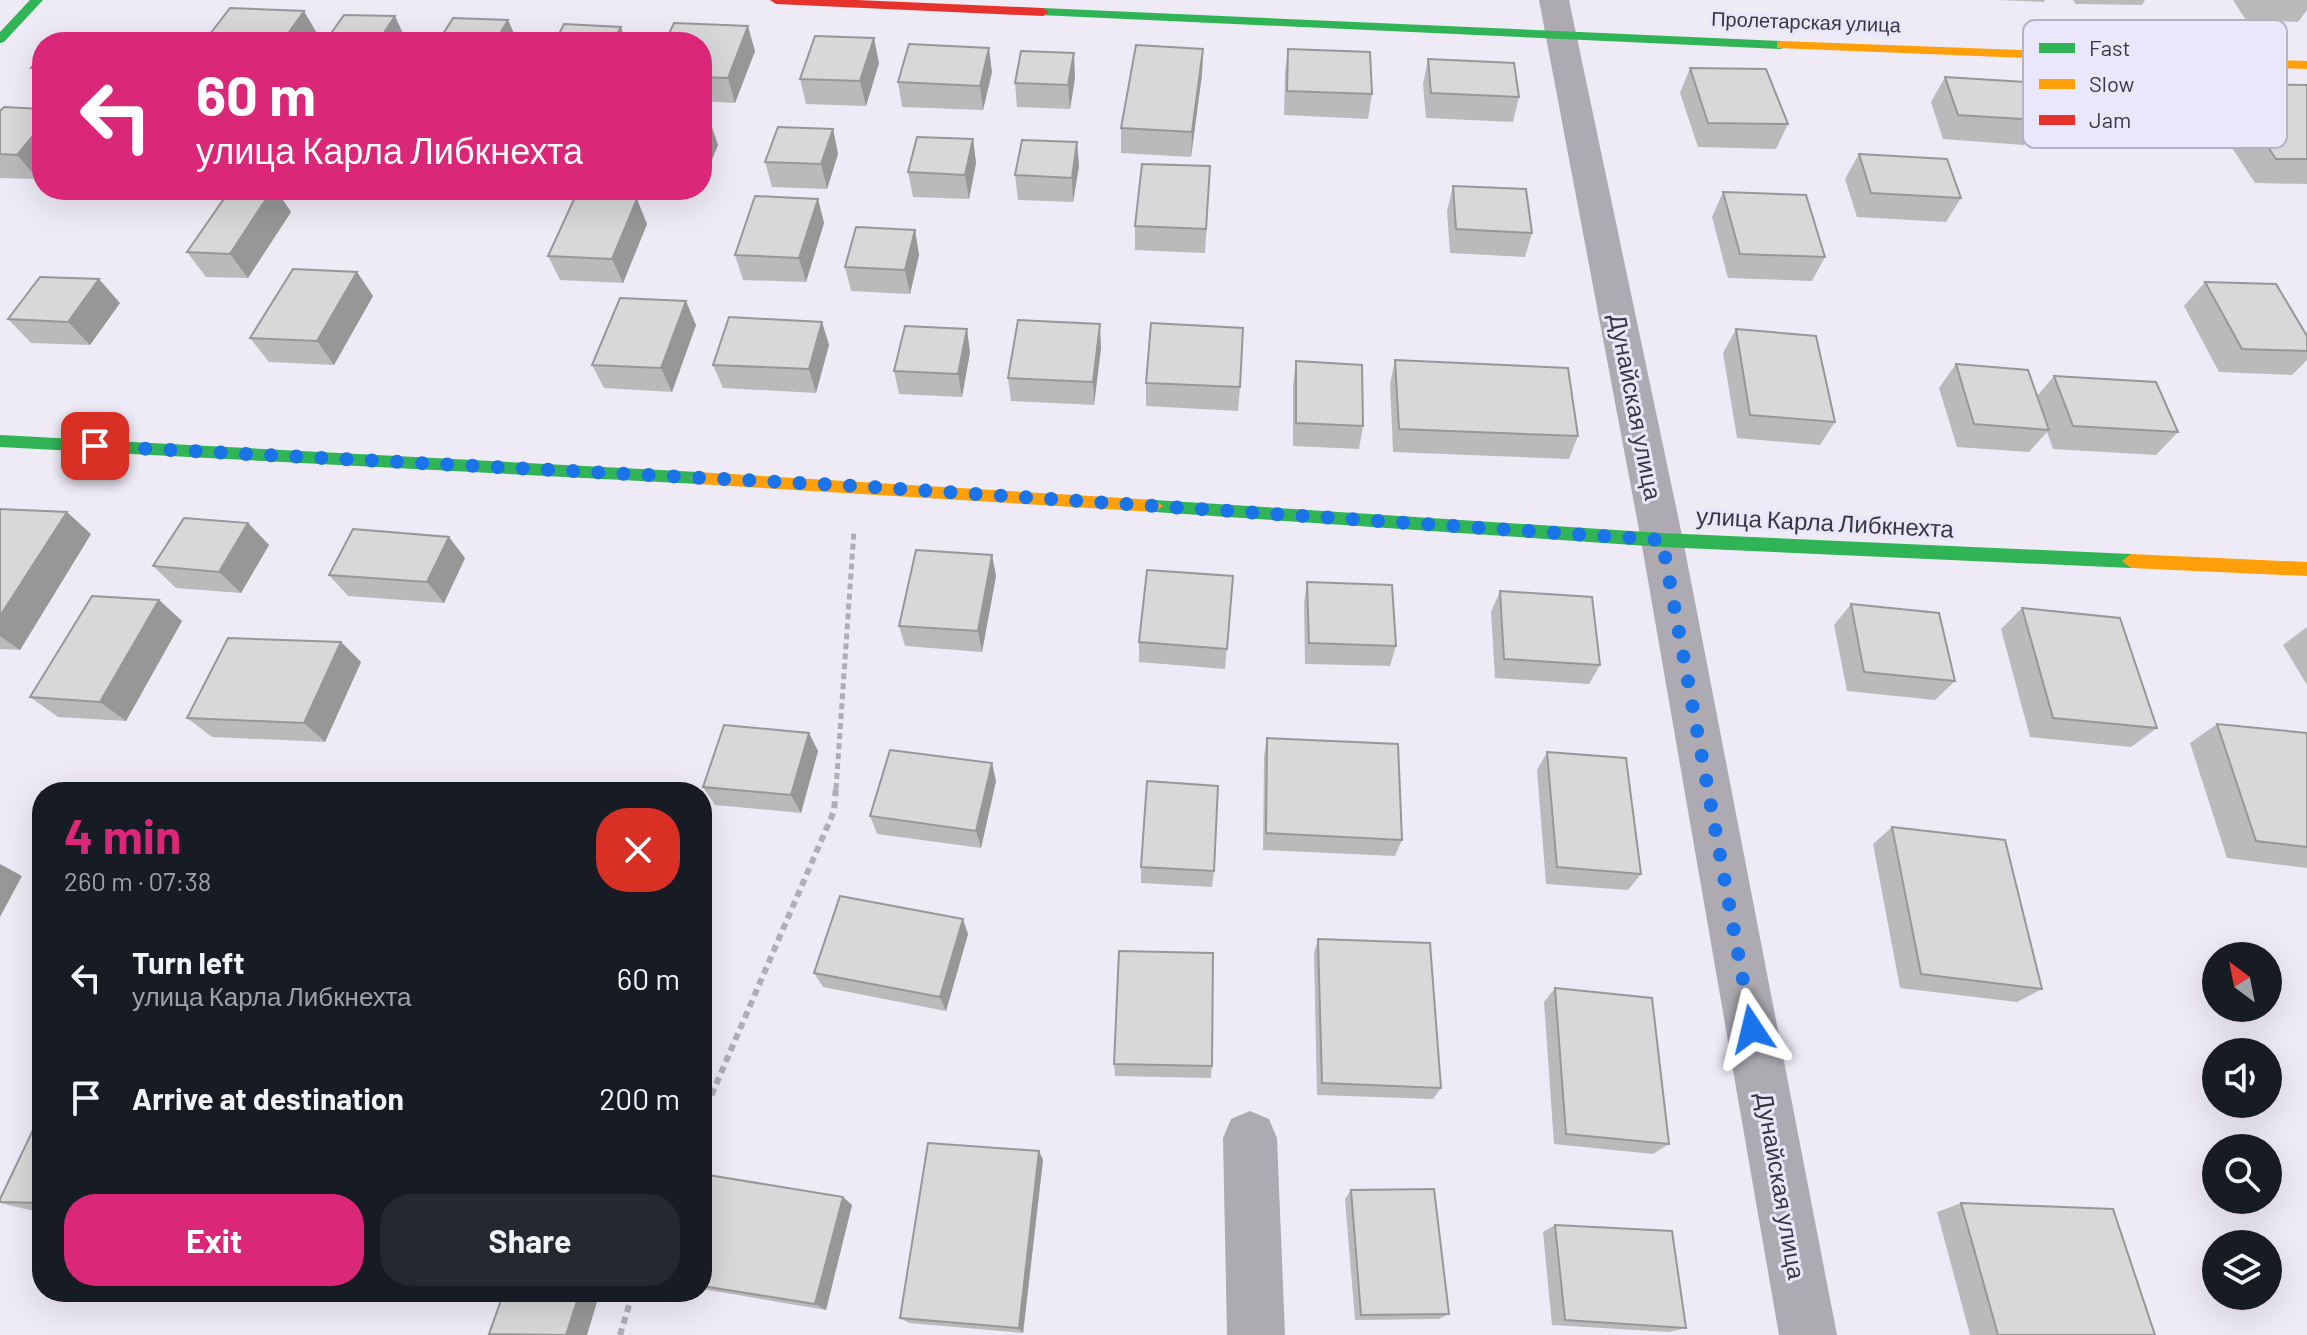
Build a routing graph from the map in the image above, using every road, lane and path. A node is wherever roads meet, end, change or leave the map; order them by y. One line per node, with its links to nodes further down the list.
1 (37, 0): 4 (street)
2 (776, 0): 3 (street, Пролетарская улица)
3 (1557, 18): 5 (street, Пролетарская улица); 10 (street, Дунайская улица)
4 (0, 39)
5 (2023, 47)
6 (2287, 64): 7 (street, Пролетарская улица)
7 (2307, 65)
8 (0, 441): 9 (street, улица Карла Либкнехта)
9 (857, 486): 10 (street, улица Карла Либкнехта); 12 (path)
10 (1662, 540): 11 (street, улица Карла Либкнехта); 17 (street, Дунайская улица)
11 (2307, 569)
12 (712, 1094)
13 (1250, 1138): 16 (street)
14 (630, 1302): 15 (path)
15 (620, 1335)
16 (1256, 1335)
17 (1808, 1335)

